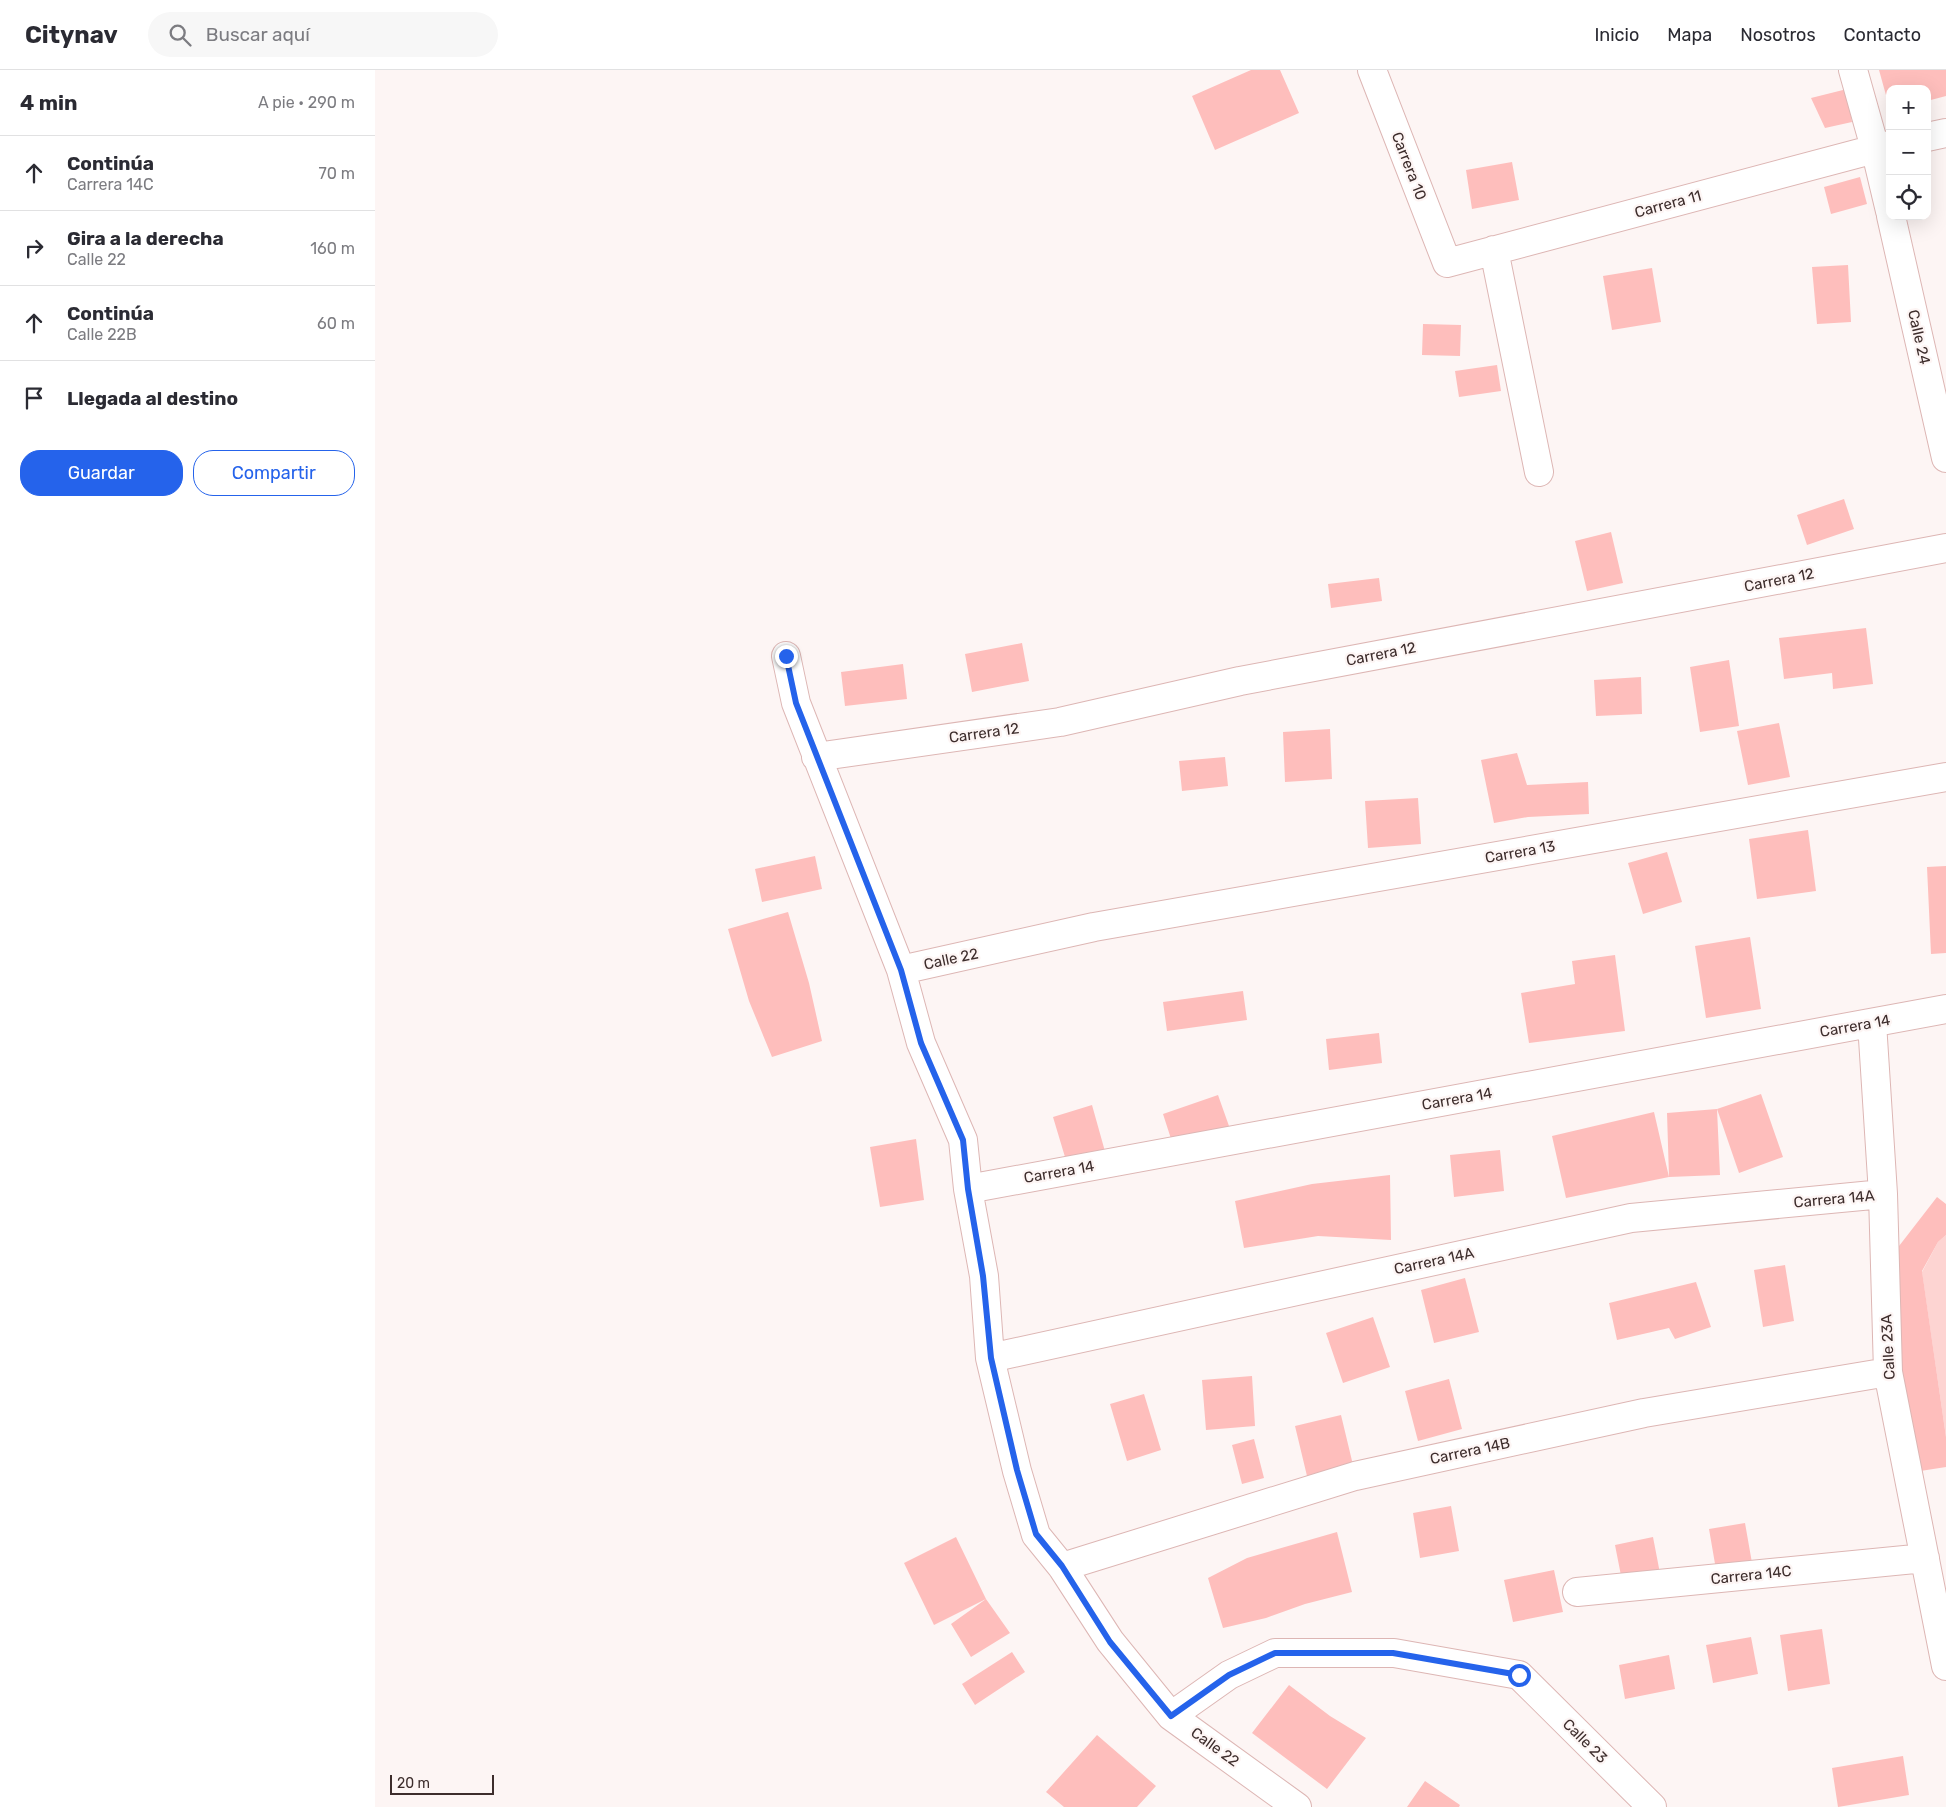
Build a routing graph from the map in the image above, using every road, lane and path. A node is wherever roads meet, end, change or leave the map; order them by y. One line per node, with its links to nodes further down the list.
1 (1372, 70): 9 (street, Carrera 10)
2 (1853, 70): 5 (street)
3 (1946, 133): 4 (street)
4 (1931, 136)
5 (1883, 146): 6 (street); 8 (street, Carrera 11)
6 (1886, 175)
7 (1892, 220): 10 (street, Calle 24)
8 (1494, 250): 9 (street, Carrera 11); 11 (street)
9 (1447, 263)
10 (1946, 458)
11 (1539, 472)
12 (1946, 548): 14 (street, Carrera 12)
13 (786, 656): 14 (street)
14 (816, 757): 17 (street)
15 (1946, 777): 16 (street, Carrera 13)
16 (1094, 927): 17 (street, Calle 22)
17 (901, 970): 20 (street, Calle 22)
18 (1946, 1009): 19 (street, Carrera 14)
19 (1872, 1023): 20 (street, Carrera 14); 21 (street, Calle 23A)
20 (968, 1189): 22 (street, Calle 22)
21 (1883, 1194): 22 (street, Carrera 14A); 23 (street, Calle 23A)
22 (991, 1358): 25 (street, Calle 22)
23 (1888, 1372): 24 (street, Calle 23A); 25 (street, Carrera 14B)
24 (1925, 1558): 26 (street, Carrera 14C); 27 (street, Calle 23A)
25 (1062, 1566): 28 (street, Calle 22)
26 (1577, 1592)
27 (1946, 1666)
28 (1171, 1716): 29 (street, Calle 22); 30 (street, Calle 23)
29 (1297, 1807)
30 (1652, 1807)

